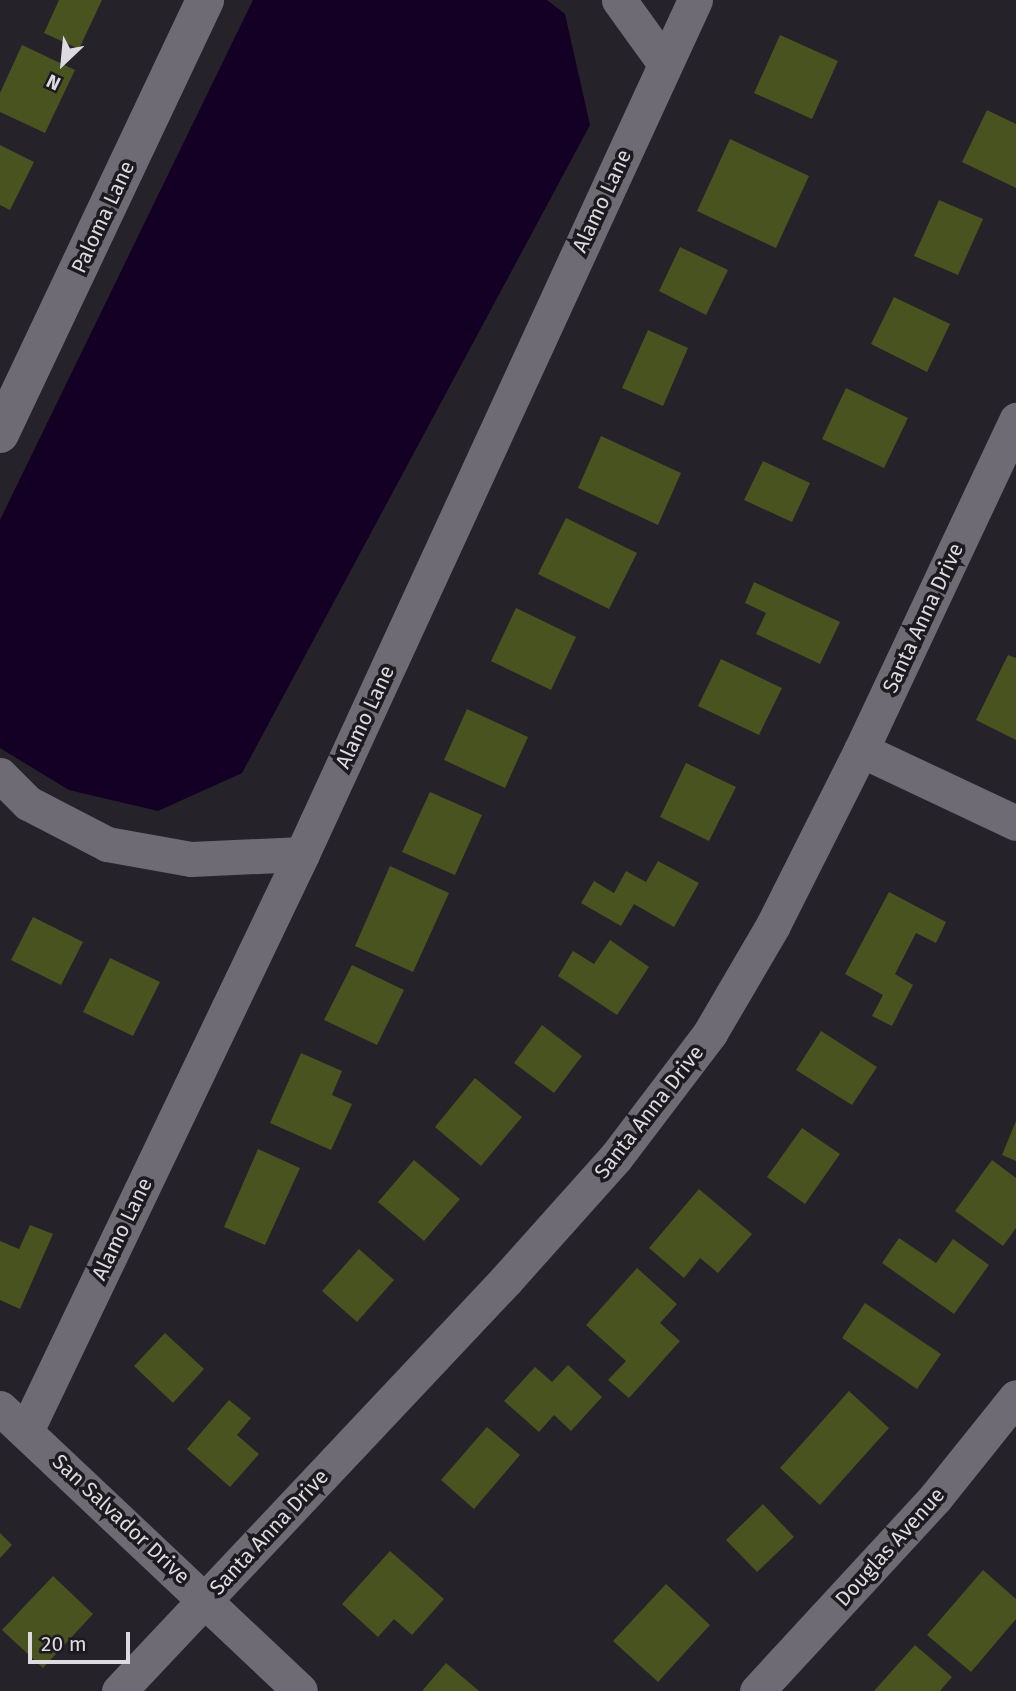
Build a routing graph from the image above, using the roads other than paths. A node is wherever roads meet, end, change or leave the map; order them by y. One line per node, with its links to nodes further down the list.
1 (205, 0): 6 (street, Paloma Lane)
2 (619, 0): 4 (street)
3 (695, 0): 4 (street, Alamo Lane)
4 (665, 64): 10 (street, Alamo Lane)
5 (1016, 420): 7 (street, Santa Anna Drive)
6 (0, 434)
7 (861, 750): 9 (street); 14 (street, Santa Anna Drive)
8 (0, 775): 10 (street)
9 (1016, 823)
10 (302, 854): 13 (street, Alamo Lane)
11 (1016, 1397): 17 (street, Douglas Avenue)
12 (0, 1408): 13 (street, San Salvador Drive)
13 (27, 1429): 14 (street, San Salvador Drive)
14 (206, 1600): 15 (street, Santa Anna Drive); 16 (street, San Salvador Drive)
15 (119, 1691)
16 (300, 1691)
17 (757, 1691)

